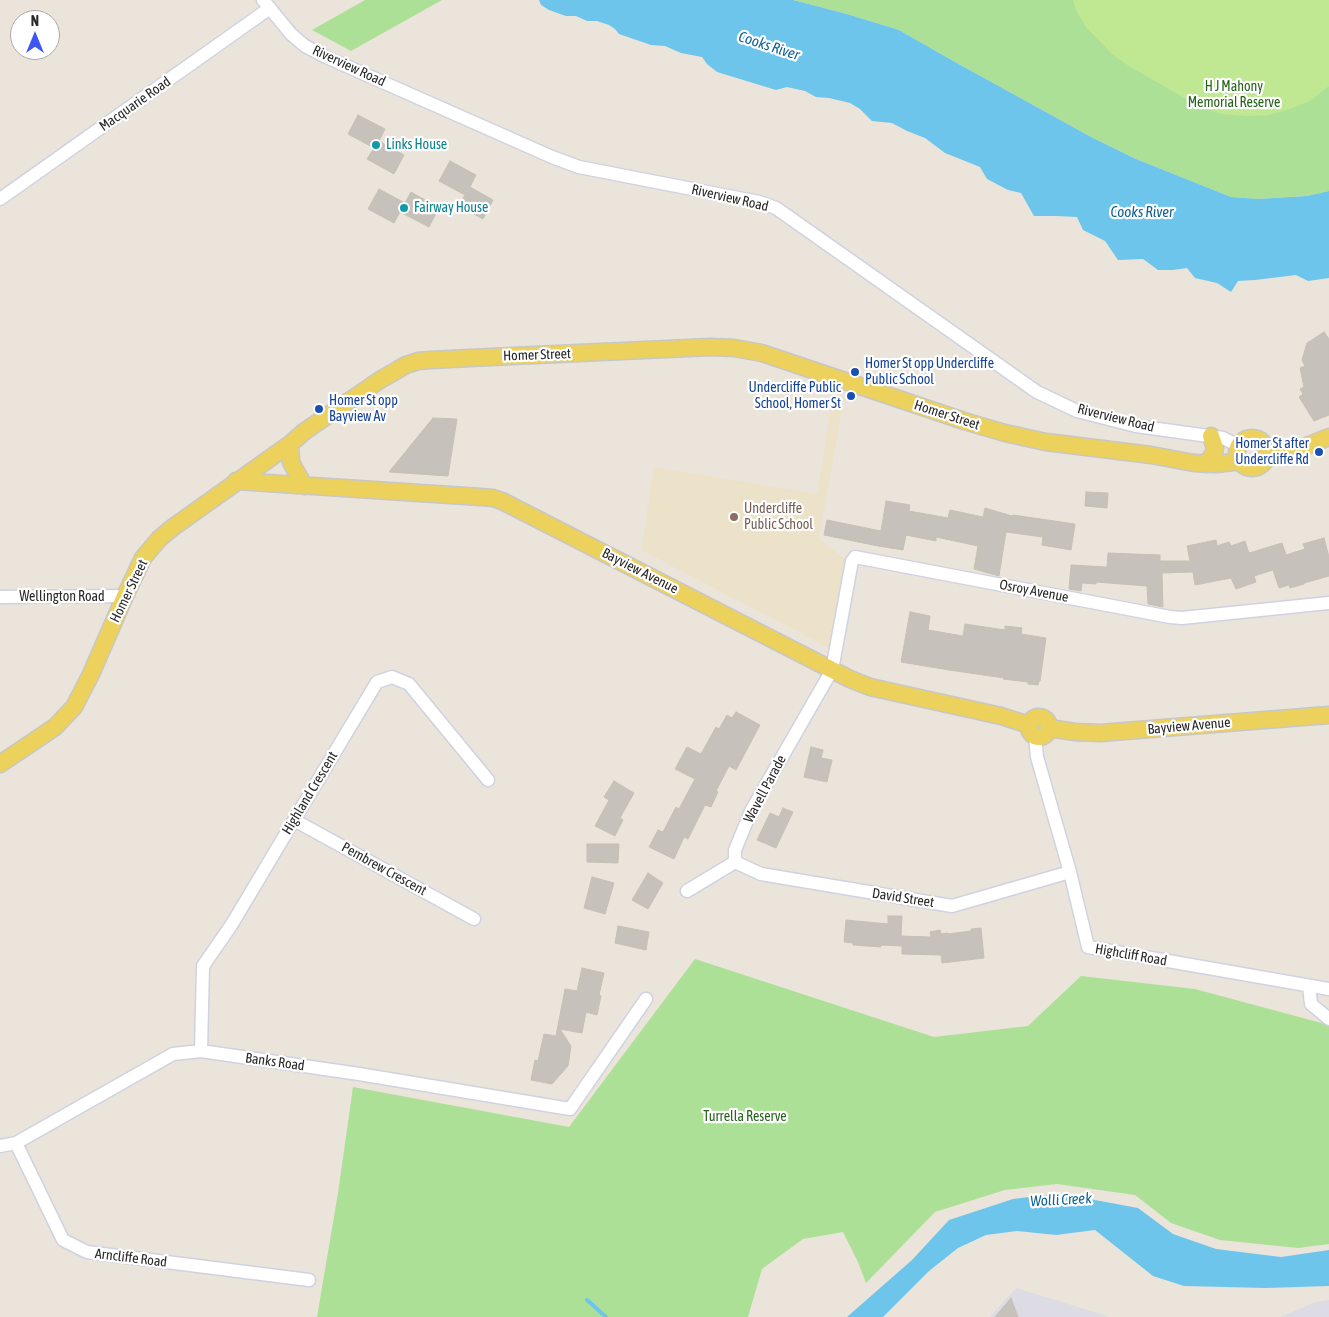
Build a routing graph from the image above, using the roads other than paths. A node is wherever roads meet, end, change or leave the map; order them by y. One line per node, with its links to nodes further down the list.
1 (266, 4): 2 (street, Macquarie Road); 3 (street, Riverview Road)
2 (0, 199)
3 (1211, 436): 7 (street, Riverview Road); 8 (main road)
4 (1329, 438): 6 (main road)
5 (290, 444): 8 (main road, Homer Street); 9 (main road, Homer Street); 10 (main road)
6 (1267, 450): 7 (main road); 7 (main road)
7 (1239, 453): 8 (main road, Homer Street)
8 (1206, 464)
9 (236, 481): 10 (main road, Bayview Avenue); 11 (main road, Homer Street)
10 (304, 486): 14 (main road, Bayview Avenue)
11 (125, 596): 12 (street, Wellington Road); 17 (main road, Homer Street)
12 (0, 597)
13 (1329, 603): 14 (street, Osroy Avenue)
14 (832, 670): 16 (main road, Bayview Avenue); 20 (street, Wavell Parade)
15 (1329, 715): 16 (main road, Bayview Avenue)
16 (1038, 730): 21 (street, Highcliff Road)
17 (0, 764)
18 (488, 780): 19 (street, Highland Crescent)
19 (294, 820): 23 (street, Pembrew Crescent); 28 (street, Highland Crescent)
20 (735, 862): 21 (street, David Street); 22 (street)
21 (1070, 872): 24 (street, Highcliff Road)
22 (687, 891)
23 (474, 919)
24 (1309, 986): 25 (street, Highcliff Road); 27 (street)
25 (1329, 989)
26 (646, 1000): 28 (street, Banks Road)
27 (1329, 1018)
28 (201, 1051): 29 (street, Banks Road)
29 (16, 1143): 30 (street, Banks Road); 31 (street, Arncliffe Road)
30 (0, 1146)
31 (309, 1280)

